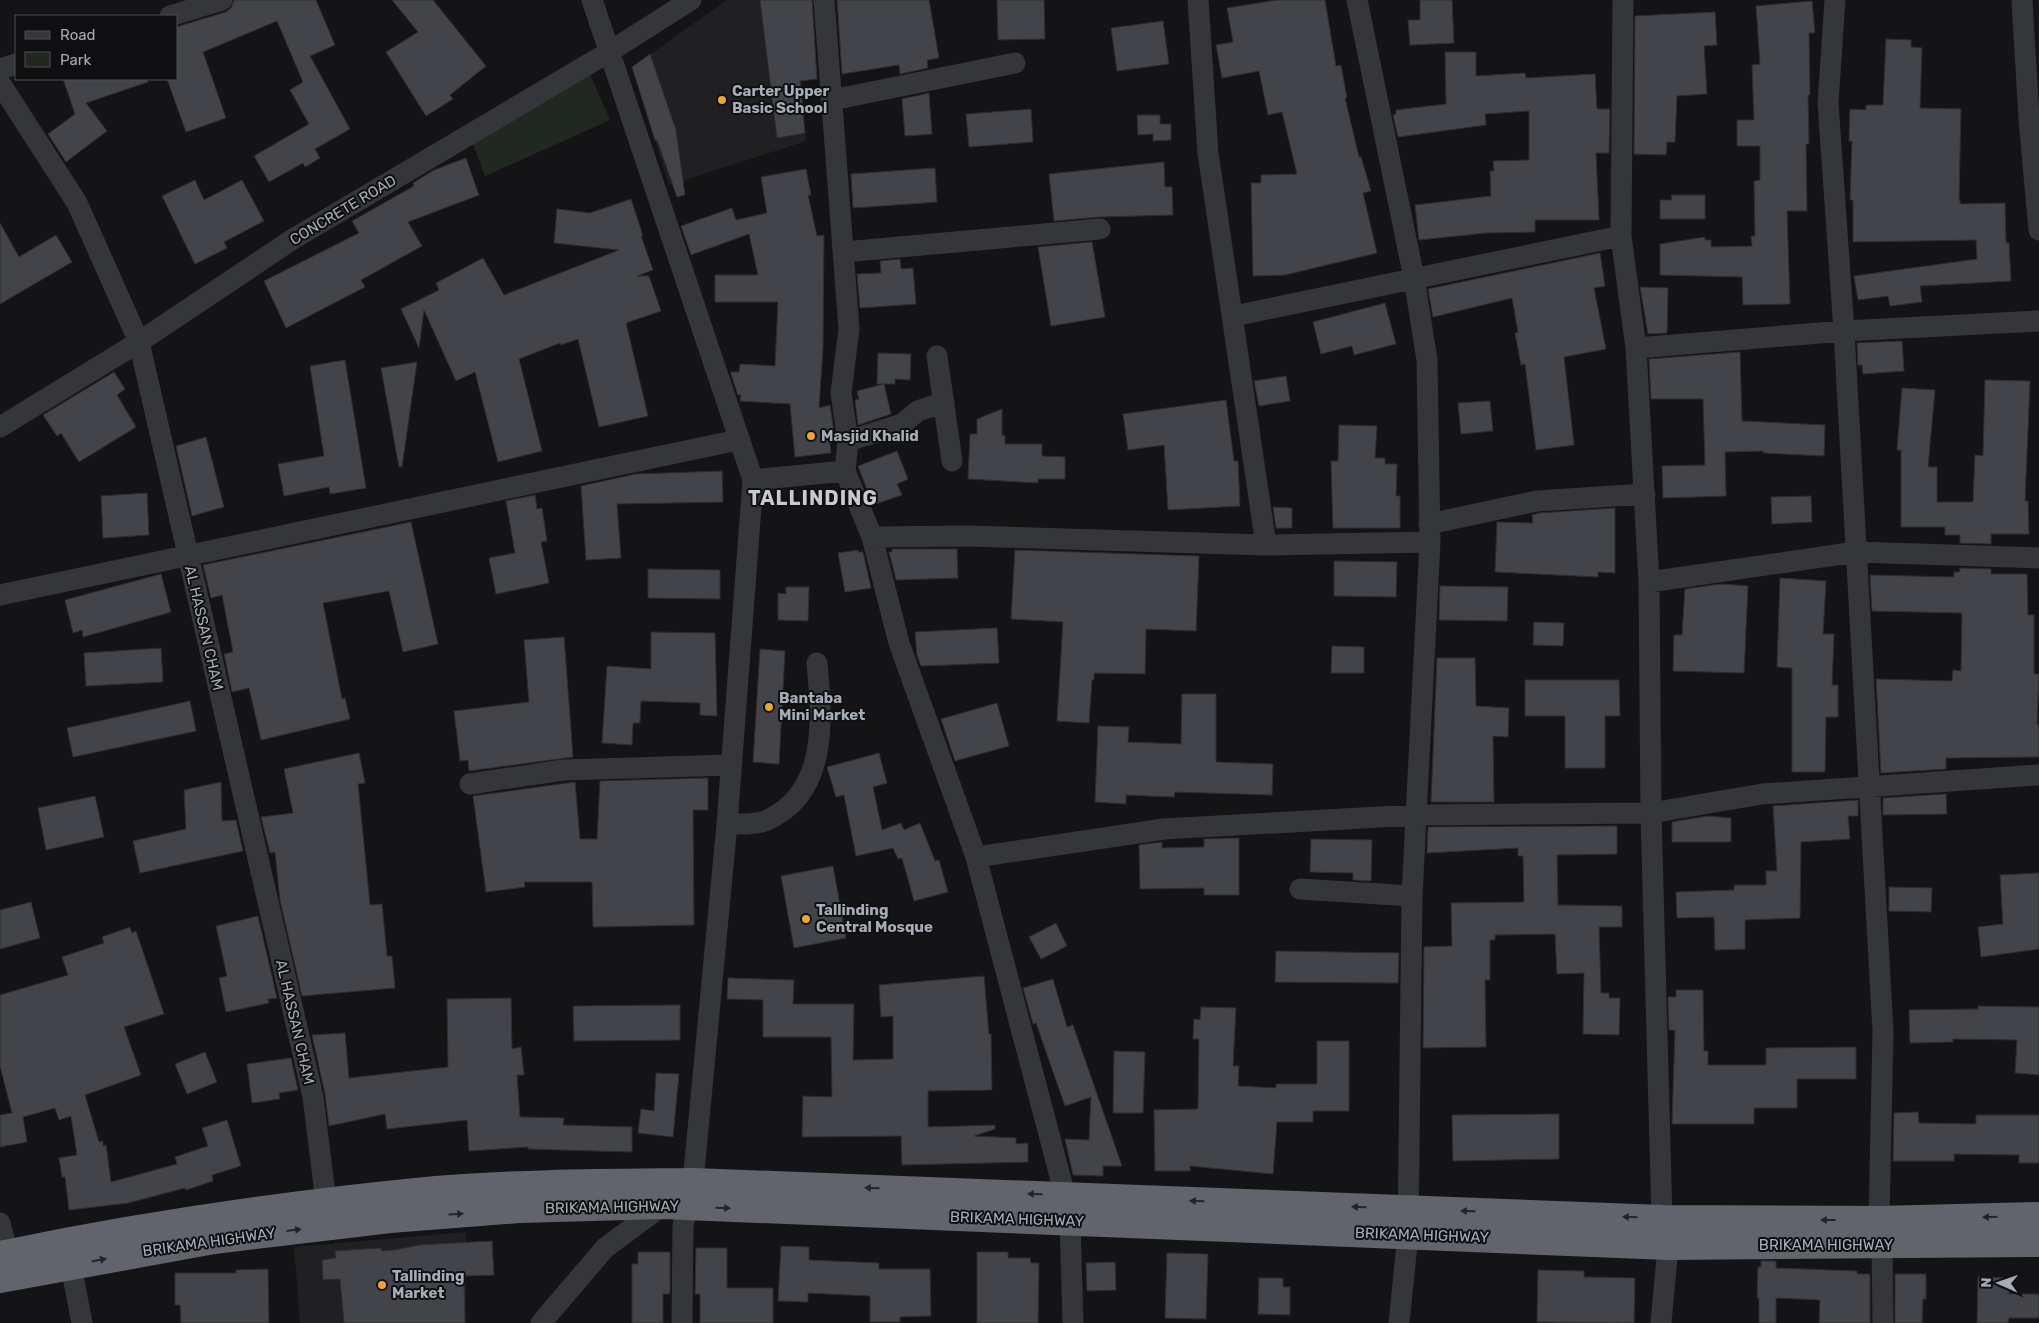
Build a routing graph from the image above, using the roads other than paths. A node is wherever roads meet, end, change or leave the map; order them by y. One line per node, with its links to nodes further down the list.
1 (222, 0): 10 (street)
2 (592, 0): 11 (street)
3 (691, 0): 11 (street, CONCRETE ROAD)
4 (824, 0): 16 (street)
5 (1198, 0): 23 (street)
6 (1357, 0): 22 (street)
7 (1623, 0): 20 (street)
8 (1835, 0): 25 (street)
9 (2022, 0): 17 (street)
10 (173, 15)
11 (609, 52): 26 (street, CONCRETE ROAD); 31 (street)
12 (1015, 63): 16 (street)
13 (15, 64): 14 (street)
14 (0, 69)
15 (0, 83): 26 (street, AL HASSAN CHAM)
16 (832, 100): 21 (street)
17 (2034, 118): 19 (street)
18 (1100, 229): 21 (street)
19 (2039, 230)
20 (1621, 236): 22 (street); 27 (street)
21 (844, 252): 32 (street)
22 (1414, 278): 23 (street); 37 (street)
23 (1234, 316): 39 (street)
24 (2039, 321): 25 (street)
25 (1844, 331): 27 (street); 40 (street)
26 (139, 342): 30 (street, CONCRETE ROAD); 41 (street, AL HASSAN CHAM)
27 (1636, 348): 36 (street)
28 (938, 356): 29 (street)
29 (944, 402): 32 (street); 33 (street)
30 (0, 427)
31 (738, 440): 35 (street); 41 (street)
32 (848, 441): 34 (street)
33 (952, 461)
34 (844, 472): 35 (street); 38 (street)
35 (753, 480): 46 (street)
36 (1645, 494): 37 (street); 43 (street)
37 (1430, 533): 39 (street); 51 (street)
38 (872, 536): 39 (street); 53 (street)
39 (1266, 545)
40 (1856, 552): 42 (street); 43 (street); 49 (street)
41 (187, 557): 44 (street); 57 (street, AL HASSAN CHAM)
42 (2039, 558)
43 (1650, 582): 50 (street)
44 (0, 595)
45 (817, 663): 52 (street)
46 (730, 765): 48 (street); 52 (street)
47 (2039, 775): 49 (street)
48 (470, 784)
49 (1868, 787): 50 (street); 63 (street)
50 (1651, 813): 51 (street); 60 (street)
51 (1416, 815): 53 (street); 55 (street)
52 (727, 824): 56 (street)
53 (976, 857): 58 (street)
54 (1300, 889): 55 (street)
55 (1412, 896): 61 (street)
56 (682, 1198): 57 (highway, BRIKAMA HIGHWAY); 58 (highway, BRIKAMA HIGHWAY); 67 (highway, BRIKAMA HIGHWAY, one-way to 56); 70 (street); 71 (street)
57 (326, 1202): 66 (highway, BRIKAMA HIGHWAY)
58 (1068, 1208): 61 (highway, BRIKAMA HIGHWAY); 72 (street)
59 (2039, 1216): 63 (highway, BRIKAMA HIGHWAY, one-way to 63)
60 (1662, 1219): 61 (highway, BRIKAMA HIGHWAY, one-way to 61); 63 (highway, BRIKAMA HIGHWAY, one-way to 60)
61 (1408, 1222): 65 (highway, BRIKAMA HIGHWAY); 73 (street)
62 (0, 1223): 66 (street)
63 (1880, 1233): 64 (highway, BRIKAMA HIGHWAY); 65 (highway, BRIKAMA HIGHWAY); 75 (street)
64 (2039, 1243)
65 (1668, 1246): 74 (street)
66 (4, 1254)
67 (71, 1266): 68 (highway, BRIKAMA HIGHWAY); 69 (street)
68 (0, 1280)
69 (82, 1323)
70 (541, 1323)
71 (682, 1323)
72 (1073, 1323)
73 (1399, 1323)
74 (1661, 1323)
75 (1883, 1323)

